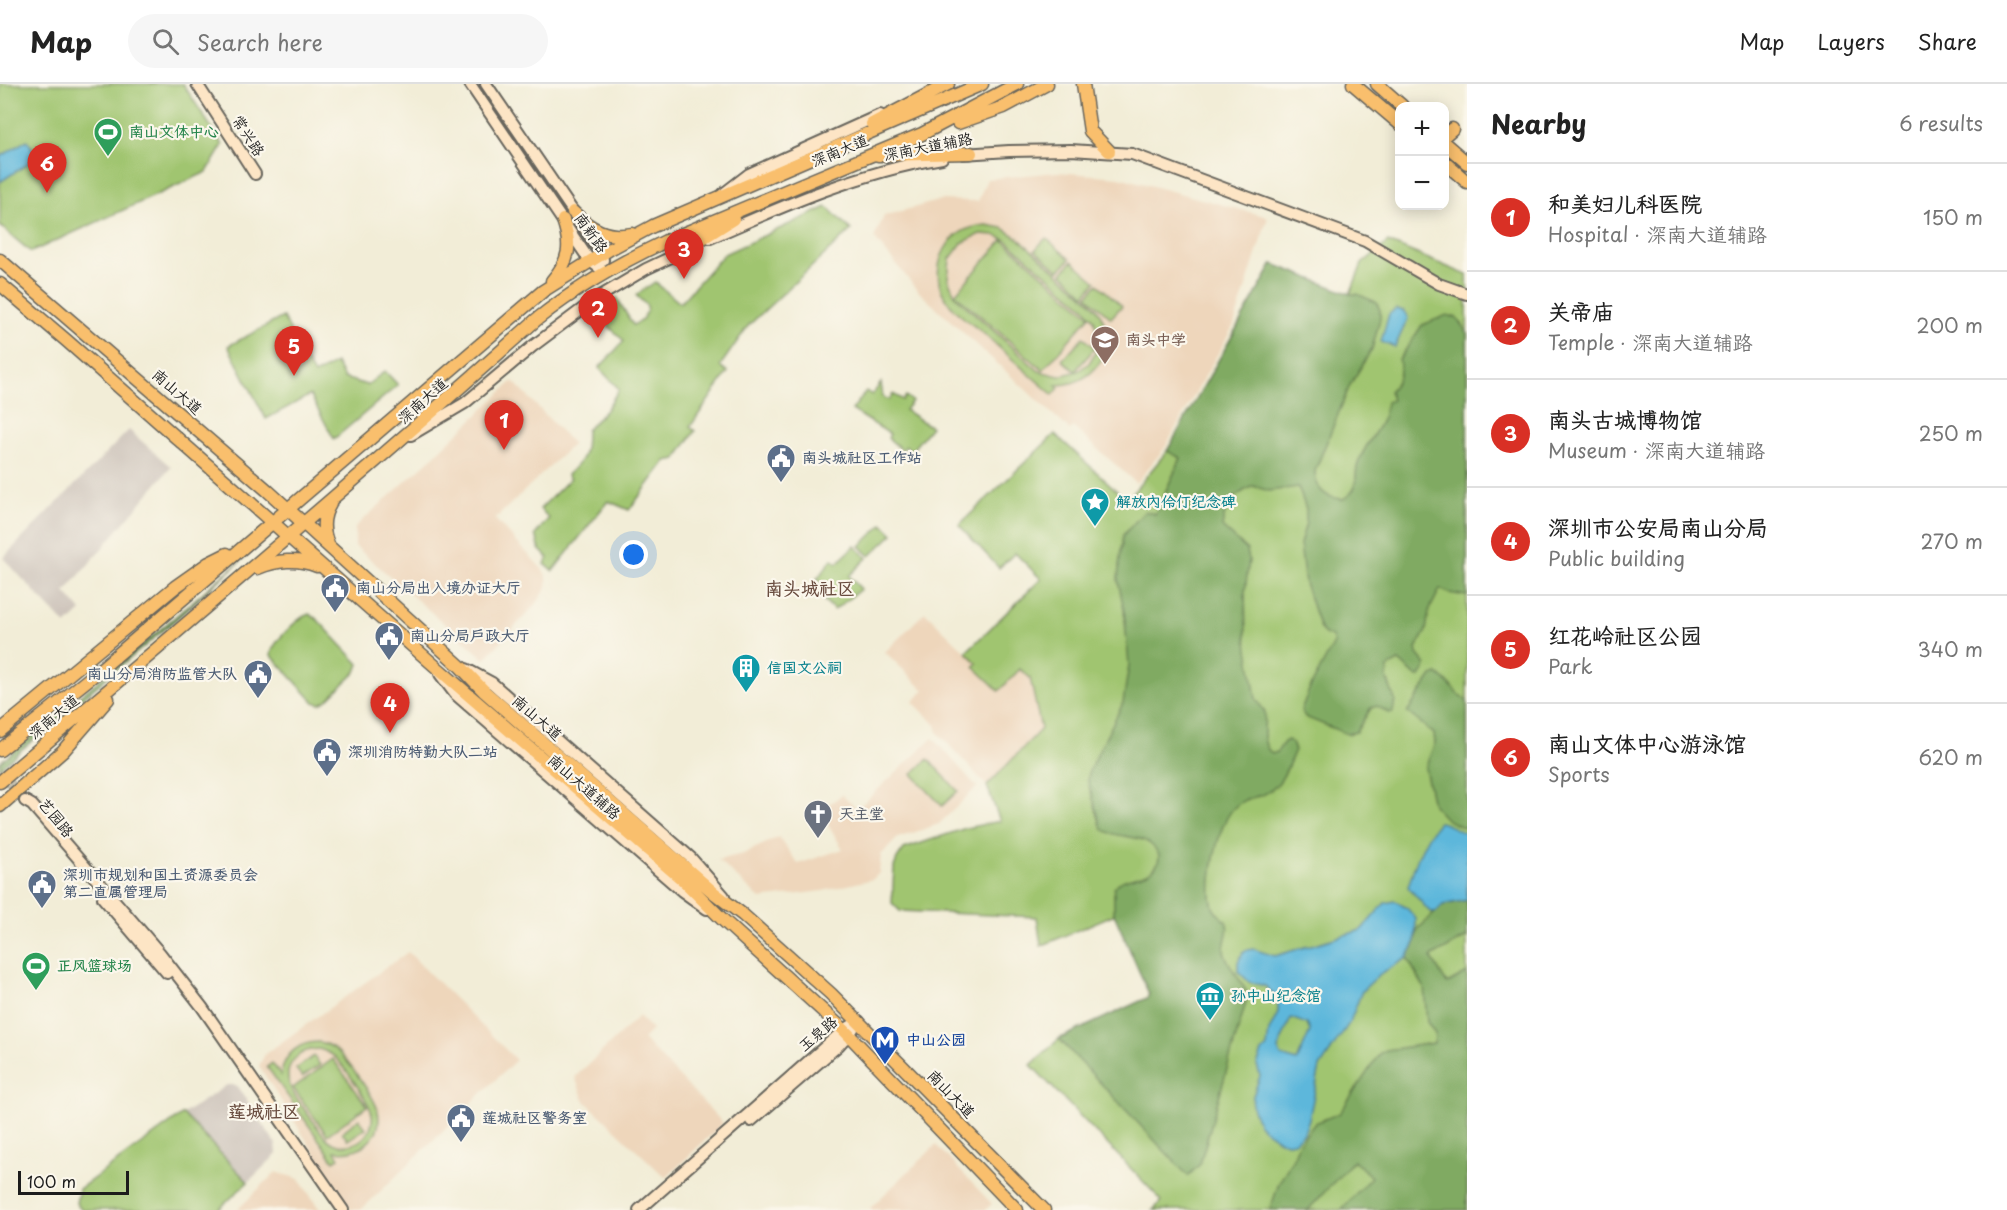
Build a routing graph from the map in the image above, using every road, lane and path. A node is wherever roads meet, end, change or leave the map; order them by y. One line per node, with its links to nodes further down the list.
1 (197, 84): 23 (street, 常兴路)
2 (470, 84): 28 (street, 南新路)
3 (486, 84): 27 (street, 南新路)
4 (982, 84): 20 (main road, 深南大道)
5 (1017, 84): 15 (main road, 深南大道)
6 (1047, 84): 15 (main road, 深南大道)
7 (1083, 84): 17 (main road)
8 (1353, 84): 14 (main road)
9 (1377, 84): 12 (main road)
10 (1382, 84): 12 (main road)
11 (946, 85): 20 (main road, 深南大道); 25 (street)
12 (1391, 96): 13 (main road)
13 (1398, 102)
14 (1395, 120)
15 (922, 134): 19 (main road, 深南大道)
16 (1449, 147): 21 (main road)
17 (1109, 151): 18 (street, 深南大道辅路); 37 (street, 深南大道辅路)
18 (971, 153): 19 (main road); 31 (street, 深南大道辅路)
19 (870, 155): 26 (main road, 深南大道)
20 (805, 159): 25 (main road, 深南大道)
21 (1467, 163)
22 (1449, 166): 24 (main road)
23 (255, 174)
24 (1467, 182)
25 (723, 195): 29 (main road, 深南大道)
26 (762, 200): 31 (main road); 34 (main road, 深南大道)
27 (573, 212): 29 (main road); 30 (street, 南新路)
28 (563, 220): 33 (street, 南新路); 36 (main road)
29 (653, 226): 30 (main road, 深南大道)
30 (602, 254): 33 (main road, 深南大道); 34 (street, 南新路)
31 (678, 254): 38 (street, 深南大道辅路)
32 (0, 260): 40 (main road, 南山大道)
33 (590, 261): 34 (street, 南新路); 36 (main road, 深南大道)
34 (605, 272): 38 (main road, 深南大道)
35 (0, 284): 41 (main road, 南山大道)
36 (543, 291): 40 (main road, 深南大道)
37 (1467, 294)
38 (403, 439): 39 (main road, 深南大道)
39 (334, 498): 42 (main road, 深南大道); 45 (main road)
40 (288, 509): 41 (main road, 深南大道); 42 (main road, 南山大道)
41 (273, 523): 43 (main road, 南山大道); 44 (main road, 深南大道)
42 (304, 524): 43 (main road, 深南大道); 45 (main road, 南山大道)
43 (288, 537): 46 (main road, 南山大道); 47 (main road, 深南大道)
44 (245, 546): 48 (main road); 50 (main road, 深南大道)
45 (334, 552): 59 (main road, 南山大道)
46 (324, 569): 47 (main road); 49 (main road, 南山大道)
47 (244, 576): 51 (main road, 深南大道)
48 (125, 628): 50 (main road); 52 (main road)
49 (435, 666): 56 (street, 南山大道辅路); 57 (main road, 南山大道)
50 (95, 674): 53 (main road, 深南大道)
51 (125, 678): 54 (main road, 深南大道); 55 (main road)
52 (0, 731)
53 (0, 750)
54 (0, 782)
55 (0, 806)
56 (627, 844): 57 (main road); 58 (street, 南山大道辅路)
57 (642, 844): 58 (main road, 南山大道)
58 (723, 920): 60 (main road, 南山大道)
59 (859, 1021): 60 (street, 玉泉路); 66 (main road, 南山大道)
60 (846, 1033): 63 (street, 玉泉路); 64 (street, 玉泉路); 65 (main road, 南山大道)
61 (336, 1210): 62 (street, 艺园路)
62 (343, 1210)
63 (639, 1210)
64 (649, 1210)
65 (1017, 1210)
66 (1044, 1210)

